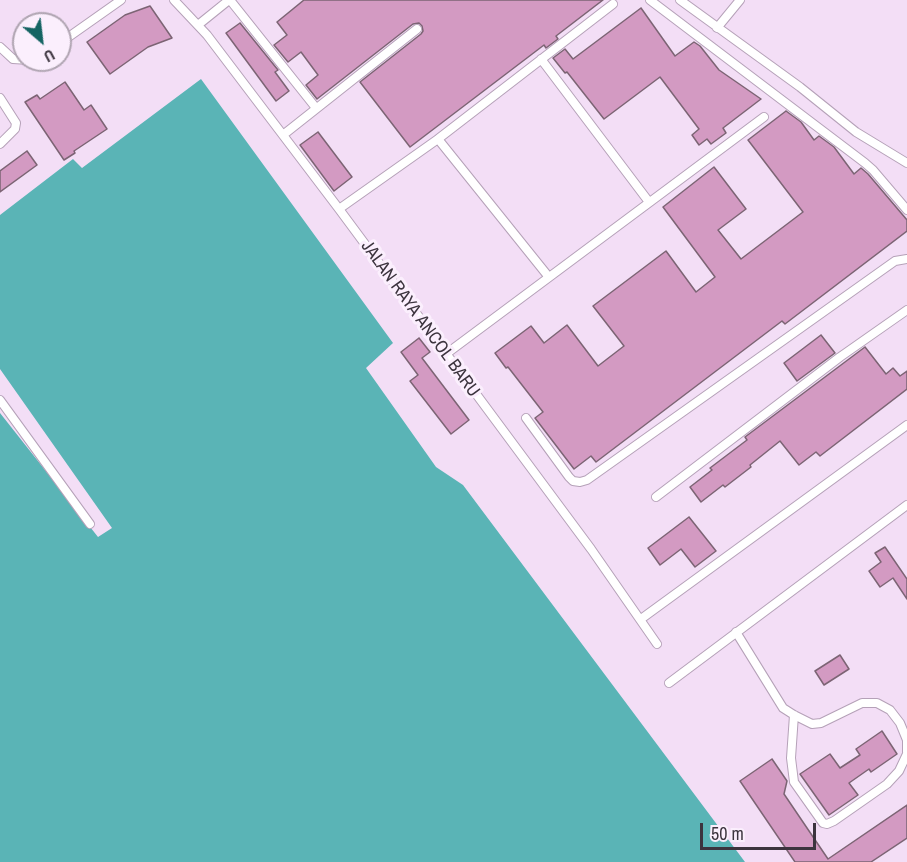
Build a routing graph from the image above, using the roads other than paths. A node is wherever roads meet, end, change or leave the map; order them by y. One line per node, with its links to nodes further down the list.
1 (121, 0): 11 (lane)
2 (174, 0): 8 (lane, JALAN RAYA ANCOL BARU)
3 (229, 0): 8 (lane); 16 (lane)
4 (650, 0): 24 (lane)
5 (680, 0): 9 (lane)
6 (740, 0): 9 (lane)
7 (613, 4): 14 (lane)
8 (198, 25): 18 (lane, JALAN RAYA ANCOL BARU)
9 (717, 28): 21 (lane)
10 (417, 29): 16 (lane)
11 (72, 35)
12 (0, 47): 13 (lane)
13 (12, 58)
14 (540, 58): 19 (lane); 22 (lane)
15 (0, 98): 20 (lane)
16 (316, 108): 18 (lane)
17 (764, 117): 22 (lane)
18 (283, 135): 23 (lane, JALAN RAYA ANCOL BARU)
19 (438, 139): 23 (lane); 26 (lane)
20 (0, 144)
21 (907, 163)
22 (649, 202): 26 (lane)
23 (339, 209): 28 (lane, JALAN RAYA ANCOL BARU)
24 (907, 210)
25 (907, 258): 30 (lane)
26 (548, 276): 28 (lane)
27 (907, 310): 32 (lane)
28 (446, 354): 35 (lane, JALAN RAYA ANCOL BARU)
29 (0, 400): 34 (lane)
30 (526, 418)
31 (907, 425): 35 (lane)
32 (656, 497)
33 (907, 505): 36 (lane)
34 (90, 524)
35 (641, 619): 37 (lane, JALAN RAYA ANCOL BARU)
36 (736, 632): 38 (lane); 39 (lane)
37 (657, 644)
38 (669, 683)
39 (794, 715): 40 (lane); 40 (lane)
40 (907, 753)

